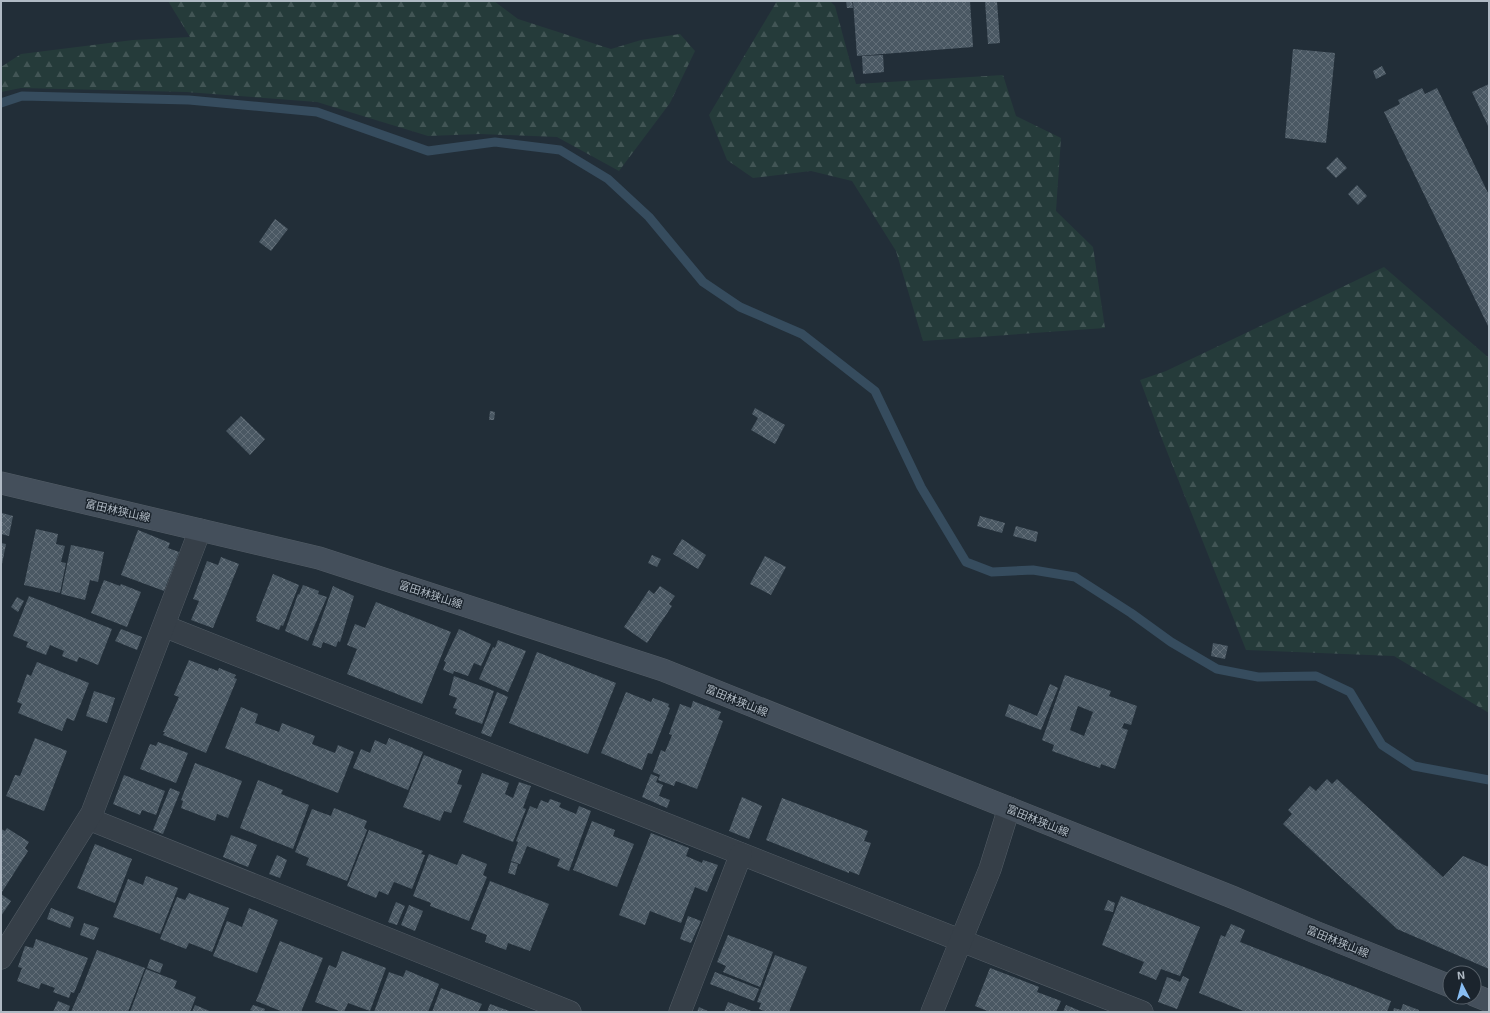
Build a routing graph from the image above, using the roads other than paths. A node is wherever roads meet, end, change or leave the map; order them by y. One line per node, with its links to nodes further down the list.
1 (1, 483): 2 (main road, 富田林狭山線)
2 (200, 530): 3 (street); 4 (main road, 富田林狭山線)
3 (164, 626): 5 (street); 6 (street)
4 (1009, 808): 7 (street); 9 (main road, 富田林狭山線)
5 (89, 819): 8 (street); 10 (street)
6 (742, 854): 7 (street); 11 (street)
7 (961, 941): 12 (street); 13 (street)
8 (1, 958)
9 (1442, 983)
10 (570, 1012)
11 (680, 1012)
12 (932, 1012)
13 (1142, 1012)

